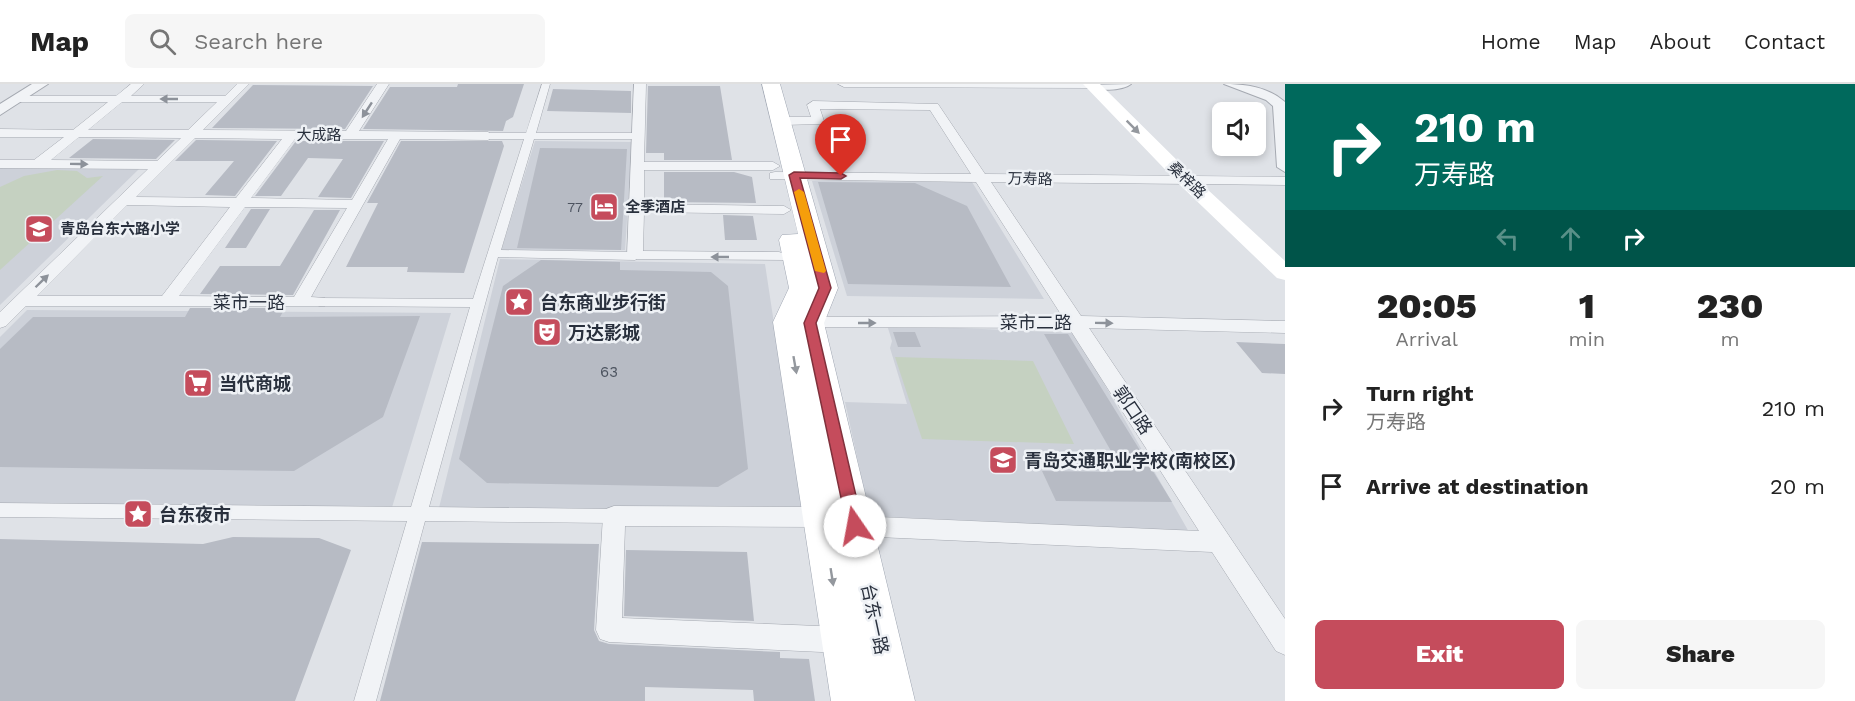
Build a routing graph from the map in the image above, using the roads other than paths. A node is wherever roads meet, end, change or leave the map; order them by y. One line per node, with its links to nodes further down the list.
1 (41, 84): 15 (street)
2 (138, 84): 16 (street)
3 (243, 84): 17 (street)
4 (383, 84): 24 (street, one-way to 24)
5 (546, 84): 27 (street)
6 (640, 84): 28 (street)
7 (755, 84): 34 (main road)
8 (771, 84): 19 (main road)
9 (844, 84): 10 (street)
10 (896, 84): 11 (street)
11 (992, 84): 14 (street)
12 (1124, 84): 14 (street)
13 (1231, 84): 33 (street)
14 (1091, 85): 36 (main road, 桑梓路, one-way to 36)
15 (18, 99): 16 (street); 18 (street)
16 (119, 99): 17 (street, one-way to 16); 21 (street)
17 (227, 99): 22 (street)
18 (0, 111)
19 (781, 121): 34 (main road); 35 (street, 郭口路)
20 (0, 133): 21 (street, 大成路)
21 (76, 134): 22 (street, 大成路); 30 (street)
22 (192, 135): 23 (street, 大成路); 31 (street)
23 (291, 135): 24 (street, 大成路); 39 (street)
24 (350, 135): 25 (street, 大成路)
25 (396, 136): 26 (street, 大成路); 40 (street)
26 (488, 136): 27 (street, 大成路)
27 (531, 136): 28 (street, 大成路); 43 (street)
28 (639, 136): 32 (street)
29 (0, 164): 30 (street)
30 (38, 164): 31 (street, one-way to 31)
31 (161, 165): 38 (street)
32 (637, 166): 34 (street, 万寿路); 41 (street)
33 (1285, 167)
34 (781, 172): 35 (street, 万寿路); 42 (main road); 54 (main road)
35 (980, 179): 36 (street, 万寿路); 53 (street, 郭口路)
36 (1187, 181): 37 (street, 万寿路); 46 (main road, 桑梓路)
37 (1285, 181)
38 (124, 201): 39 (street); 47 (street, one-way to 38)
39 (241, 202): 40 (street); 48 (street)
40 (356, 204): 49 (street)
41 (636, 208): 42 (street); 44 (street)
42 (784, 210): 54 (main road)
43 (493, 254): 44 (street); 51 (street)
44 (635, 256): 45 (street, one-way to 44)
45 (779, 257)
46 (1285, 273)
47 (21, 301): 48 (street, 菜市一路); 52 (street)
48 (166, 302): 49 (street, 菜市一路)
49 (299, 302): 50 (street, 菜市一路)
50 (319, 302): 51 (street, 菜市一路)
51 (478, 303): 57 (street)
52 (0, 322)
53 (1073, 322): 54 (street, 菜市二路, one-way to 53); 55 (street, 菜市二路, one-way to 55); 61 (street, 郭口路)
54 (799, 323): 59 (main road, 台东一路, one-way to 59); 60 (main road, 台东一路)
55 (1285, 327)
56 (0, 510): 57 (street)
57 (417, 516): 58 (street); 64 (street)
58 (614, 516): 59 (street); 62 (street)
59 (822, 517): 62 (main road, 台东一路, one-way to 62)
60 (855, 526): 61 (street); 66 (main road, 台东一路)
61 (1221, 542): 63 (street, 郭口路)
62 (843, 640): 65 (main road, 台东一路)
63 (1285, 642)
64 (364, 701)
65 (853, 701)
66 (893, 701)

